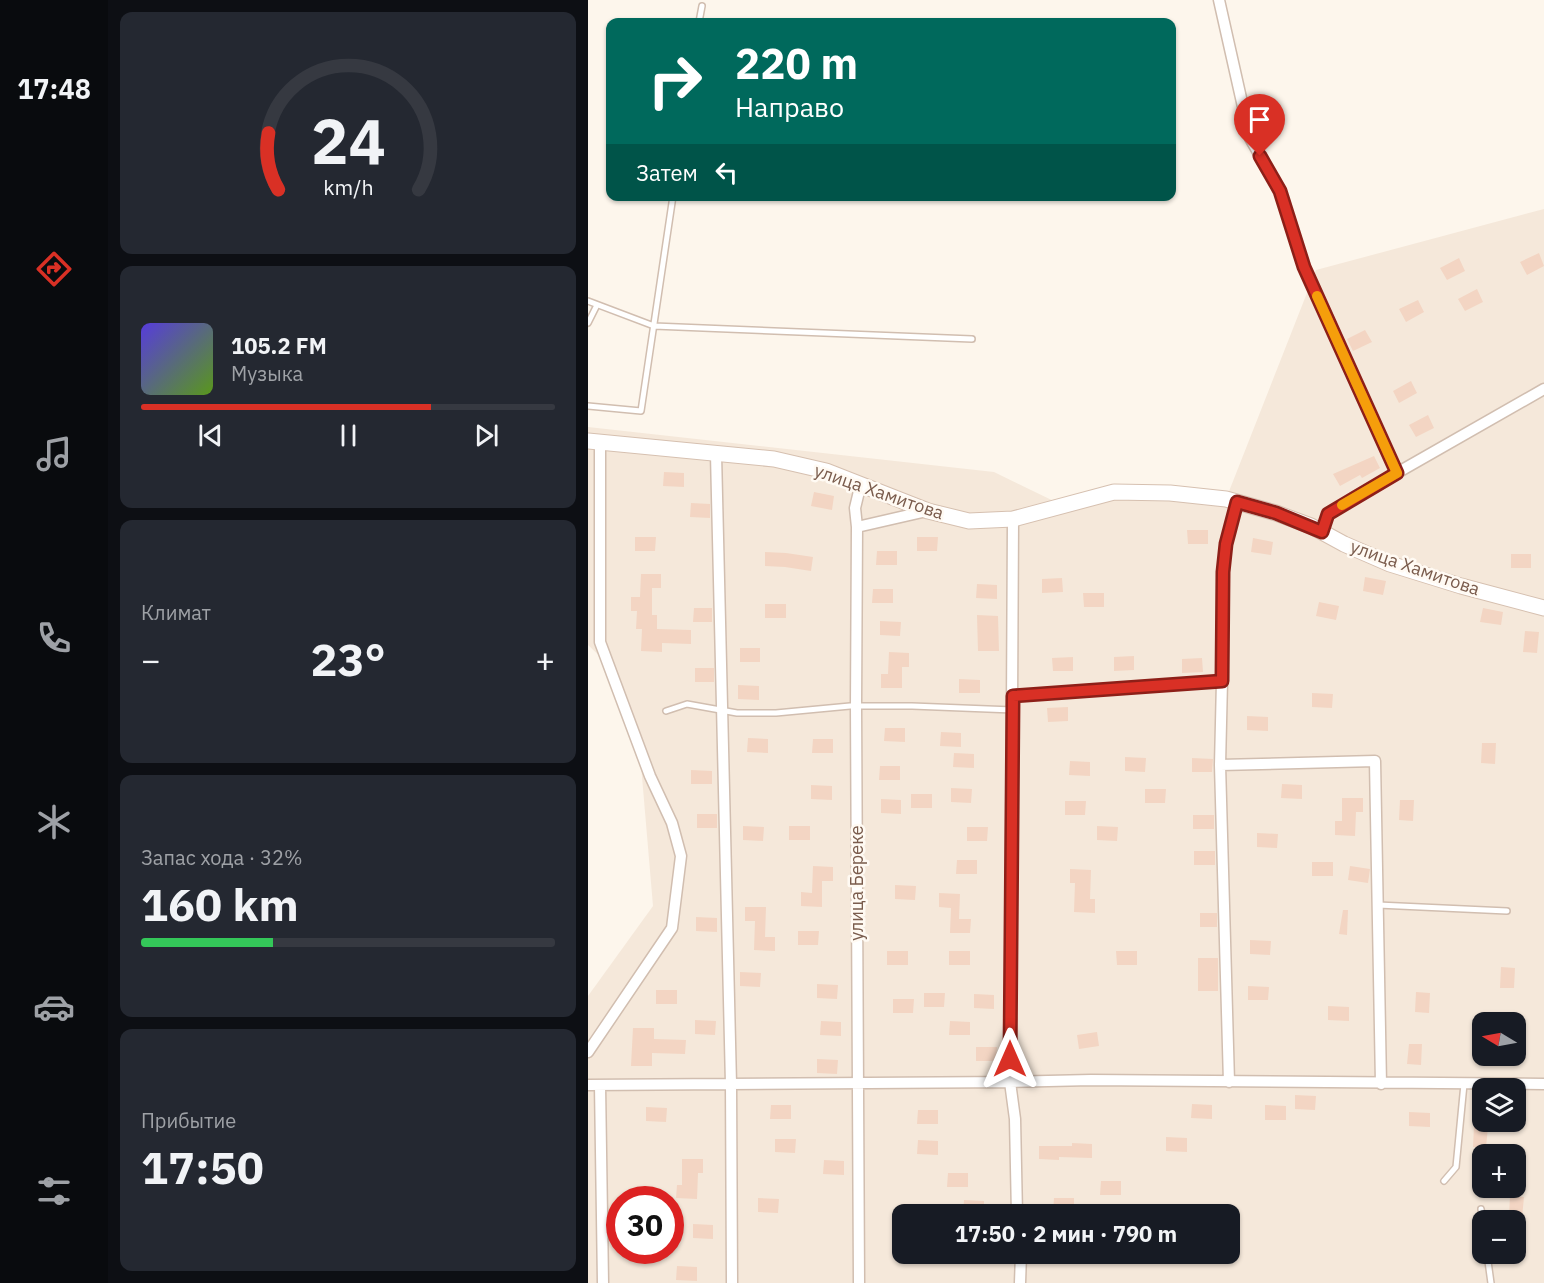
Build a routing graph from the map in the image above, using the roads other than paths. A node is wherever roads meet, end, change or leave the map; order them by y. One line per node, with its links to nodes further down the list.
1 (1219, 0): 14 (street)
2 (702, 6): 3 (lane)
3 (700, 18)
4 (672, 201): 8 (lane)
5 (588, 301): 6 (lane)
6 (597, 305): 7 (lane); 8 (lane)
7 (588, 324)
8 (654, 326): 9 (lane); 11 (lane)
9 (972, 339)
10 (1544, 390): 14 (street)
11 (588, 406)
12 (594, 442): 13 (street, улица Хамитова); 31 (street)
13 (716, 454): 15 (street, улица Хамитова); 25 (street)
14 (1397, 473): 20 (street)
15 (861, 483): 17 (street, улица Хамитова); 19 (street, улица Береке)
16 (1237, 502): 18 (street, улица Хамитова); 20 (street, улица Хамитова); 22 (street)
17 (928, 511): 18 (street, улица Хамитова); 19 (street)
18 (1013, 519): 23 (street)
19 (857, 527): 24 (street, улица Береке)
20 (1322, 532): 21 (street, улица Хамитова)
21 (1544, 608)
22 (1222, 681): 23 (street); 28 (street)
23 (1013, 696): 26 (street)
24 (856, 706): 25 (lane); 26 (lane); 34 (street, улица Береке)
25 (722, 710): 27 (lane); 36 (street)
26 (1013, 710): 32 (street)
27 (666, 711)
28 (1220, 765): 29 (street); 33 (street)
29 (1378, 905): 30 (lane); 37 (street)
30 (1507, 912)
31 (588, 1052)
32 (1010, 1082): 33 (street); 34 (street); 42 (street)
33 (1229, 1082): 37 (street)
34 (858, 1083): 36 (street); 47 (street, улица Береке)
35 (600, 1084): 36 (street); 40 (street); 45 (street)
36 (731, 1084): 46 (street)
37 (1381, 1084): 38 (street)
38 (1464, 1084): 39 (street); 41 (lane)
39 (1544, 1084)
40 (588, 1085)
41 (1444, 1181)
42 (1017, 1204)
43 (1021, 1264): 48 (street)
44 (1488, 1264): 49 (lane)
45 (603, 1283)
46 (732, 1283)
47 (859, 1283)
48 (1020, 1283)
49 (1491, 1283)

